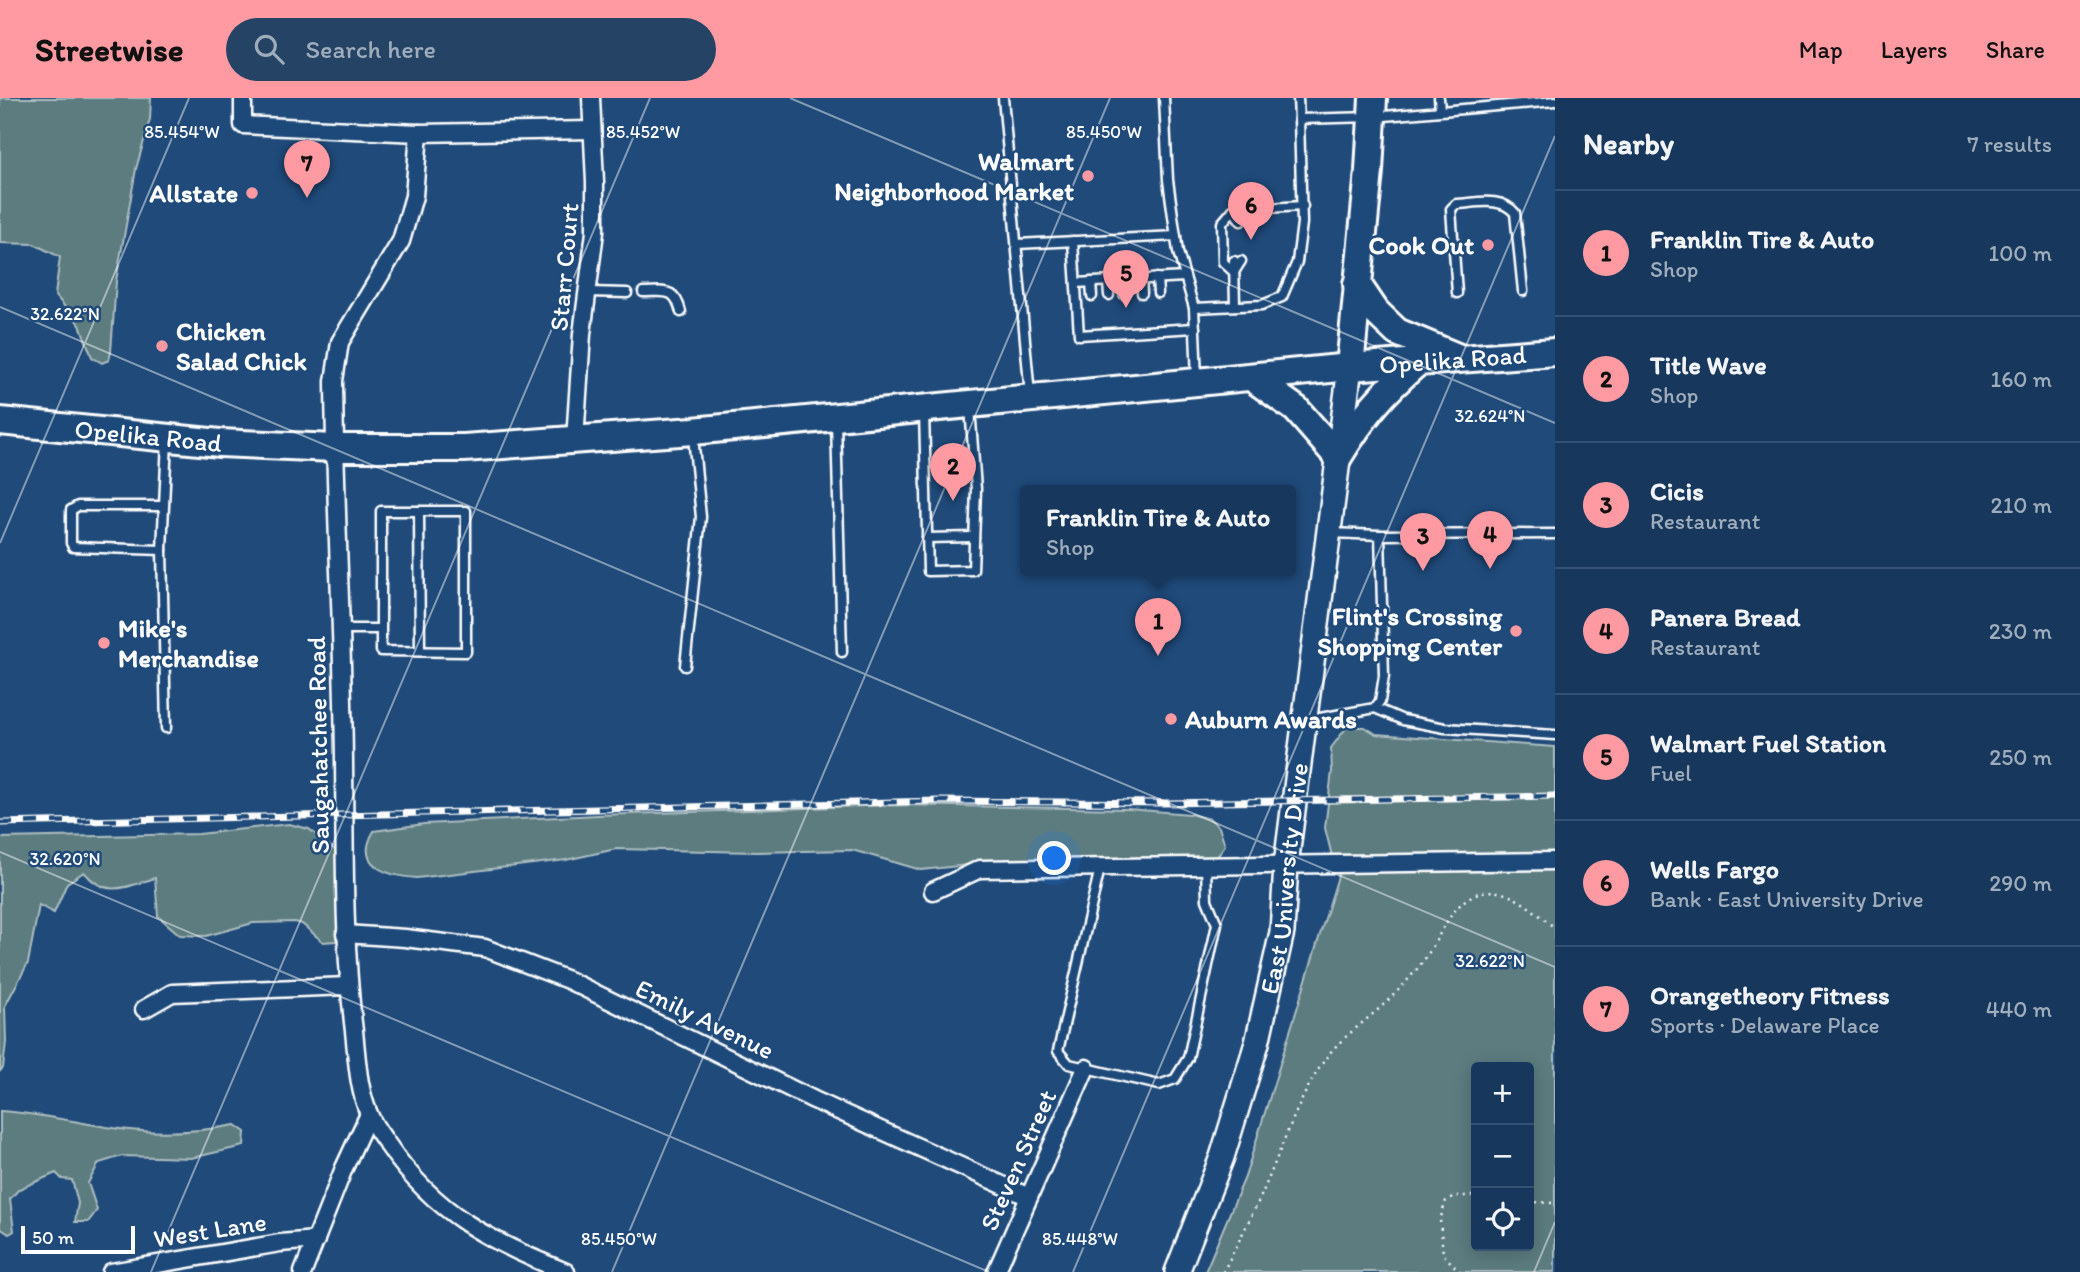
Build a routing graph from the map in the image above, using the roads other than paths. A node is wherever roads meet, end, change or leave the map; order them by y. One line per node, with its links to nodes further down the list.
1 (243, 98): 12 (street)
2 (590, 98): 11 (street, Starr Court)
3 (1003, 98): 18 (lane)
4 (1164, 98): 16 (lane)
5 (1298, 98): 10 (lane)
6 (1439, 98): 9 (lane)
7 (1555, 101): 9 (lane)
8 (1373, 107): 9 (lane); 10 (lane); 28 (main road, East University Drive)
9 (1440, 109)
10 (1299, 119): 13 (lane)
11 (592, 130): 12 (street); 29 (street, Starr Court)
12 (419, 133): 65 (street, Saugahatchee Road)
13 (1303, 206): 14 (lane); 39 (lane)
14 (1233, 210): 15 (lane); 20 (lane)
15 (1237, 221)
16 (1176, 236): 17 (lane); 21 (lane)
17 (1073, 241): 18 (lane); 27 (lane)
18 (1017, 244): 57 (lane)
19 (1238, 261): 20 (lane)
20 (1234, 272): 39 (lane)
21 (1185, 277): 22 (lane); 40 (lane)
22 (1157, 278): 23 (lane); 34 (lane)
23 (1141, 279): 24 (lane); 33 (lane)
24 (1123, 280): 25 (lane); 36 (lane)
25 (1108, 281): 26 (lane); 37 (lane)
26 (1091, 282): 27 (lane); 38 (lane)
27 (1076, 283): 50 (lane)
28 (1357, 284): 52 (main road); 54 (main road, East University Drive)
29 (589, 292): 32 (lane); 64 (street, Starr Court)
30 (643, 292): 41 (lane)
31 (1522, 292): 35 (lane)
32 (627, 293)
33 (1143, 293)
34 (1158, 293)
35 (1457, 293)
36 (1124, 294)
37 (1109, 295)
38 (1092, 296)
39 (1235, 306): 40 (lane)
40 (1194, 308): 46 (lane)
41 (681, 312)
42 (1144, 320): 47 (lane)
43 (1126, 321): 48 (lane)
44 (1111, 322): 49 (lane)
45 (1094, 323): 50 (lane)
46 (1195, 328): 47 (lane); 56 (lane)
47 (1145, 331): 48 (lane)
48 (1127, 332): 49 (lane)
49 (1111, 333): 50 (lane)
50 (1095, 334)
51 (1555, 352): 52 (main road, Opelika Road)
52 (1462, 359): 53 (main road, Opelika Road)
53 (1418, 362): 54 (main road, Opelika Road); 66 (main road)
54 (1350, 367): 55 (main road, Opelika Road); 66 (main road, East University Drive)
55 (1251, 377): 56 (main road, Opelika Road); 66 (main road)
56 (1197, 382): 57 (main road, Opelika Road)
57 (1030, 398): 58 (main road, Opelika Road)
58 (969, 404): 59 (main road, Opelika Road); 72 (lane)
59 (924, 408): 60 (main road, Opelika Road); 73 (lane)
60 (836, 416): 62 (main road, Opelika Road); 78 (lane)
61 (0, 421): 63 (main road, Opelika Road)
62 (693, 431): 64 (main road, Opelika Road); 79 (lane)
63 (167, 438): 65 (main road, Opelika Road); 67 (lane)
64 (575, 440): 65 (main road, Opelika Road)
65 (335, 448): 75 (street, Saugahatchee Road)
66 (1338, 457): 69 (main road, East University Drive)
67 (163, 506): 74 (lane); 74 (lane)
68 (419, 511): 76 (lane); 77 (lane); 77 (lane)
69 (1328, 533): 71 (lane); 81 (main road, East University Drive)
70 (1555, 534): 71 (lane)
71 (1380, 535): 80 (lane)
72 (974, 537): 73 (lane); 73 (lane)
73 (927, 538)
74 (162, 550): 82 (lane)
75 (340, 629): 76 (lane); 89 (street, Saugahatchee Road)
76 (381, 629): 77 (lane)
77 (420, 651)
78 (842, 652)
79 (685, 666)
80 (1375, 708): 81 (lane); 83 (lane)
81 (1305, 720): 85 (main road, East University Drive)
82 (166, 728)
83 (1555, 735)
84 (1555, 861): 85 (street)
85 (1286, 865): 86 (street); 100 (main road, East University Drive)
86 (1206, 866): 87 (street); 92 (lane)
87 (1100, 869): 88 (street); 92 (lane)
88 (933, 891)
89 (345, 934): 90 (street, Saugahatchee Road); 94 (street, Emily Avenue)
90 (348, 986): 91 (street); 93 (street, Saugahatchee Road)
91 (144, 1009)
92 (1086, 1068): 94 (street, Steven Street)
93 (369, 1114): 95 (street); 98 (street, Saugahatchee Road)
94 (1029, 1197): 99 (street, Steven Street)
95 (316, 1240): 96 (street, West Lane); 97 (street)
96 (111, 1272)
97 (303, 1272)
98 (566, 1272)
99 (996, 1272)
100 (1177, 1272)

